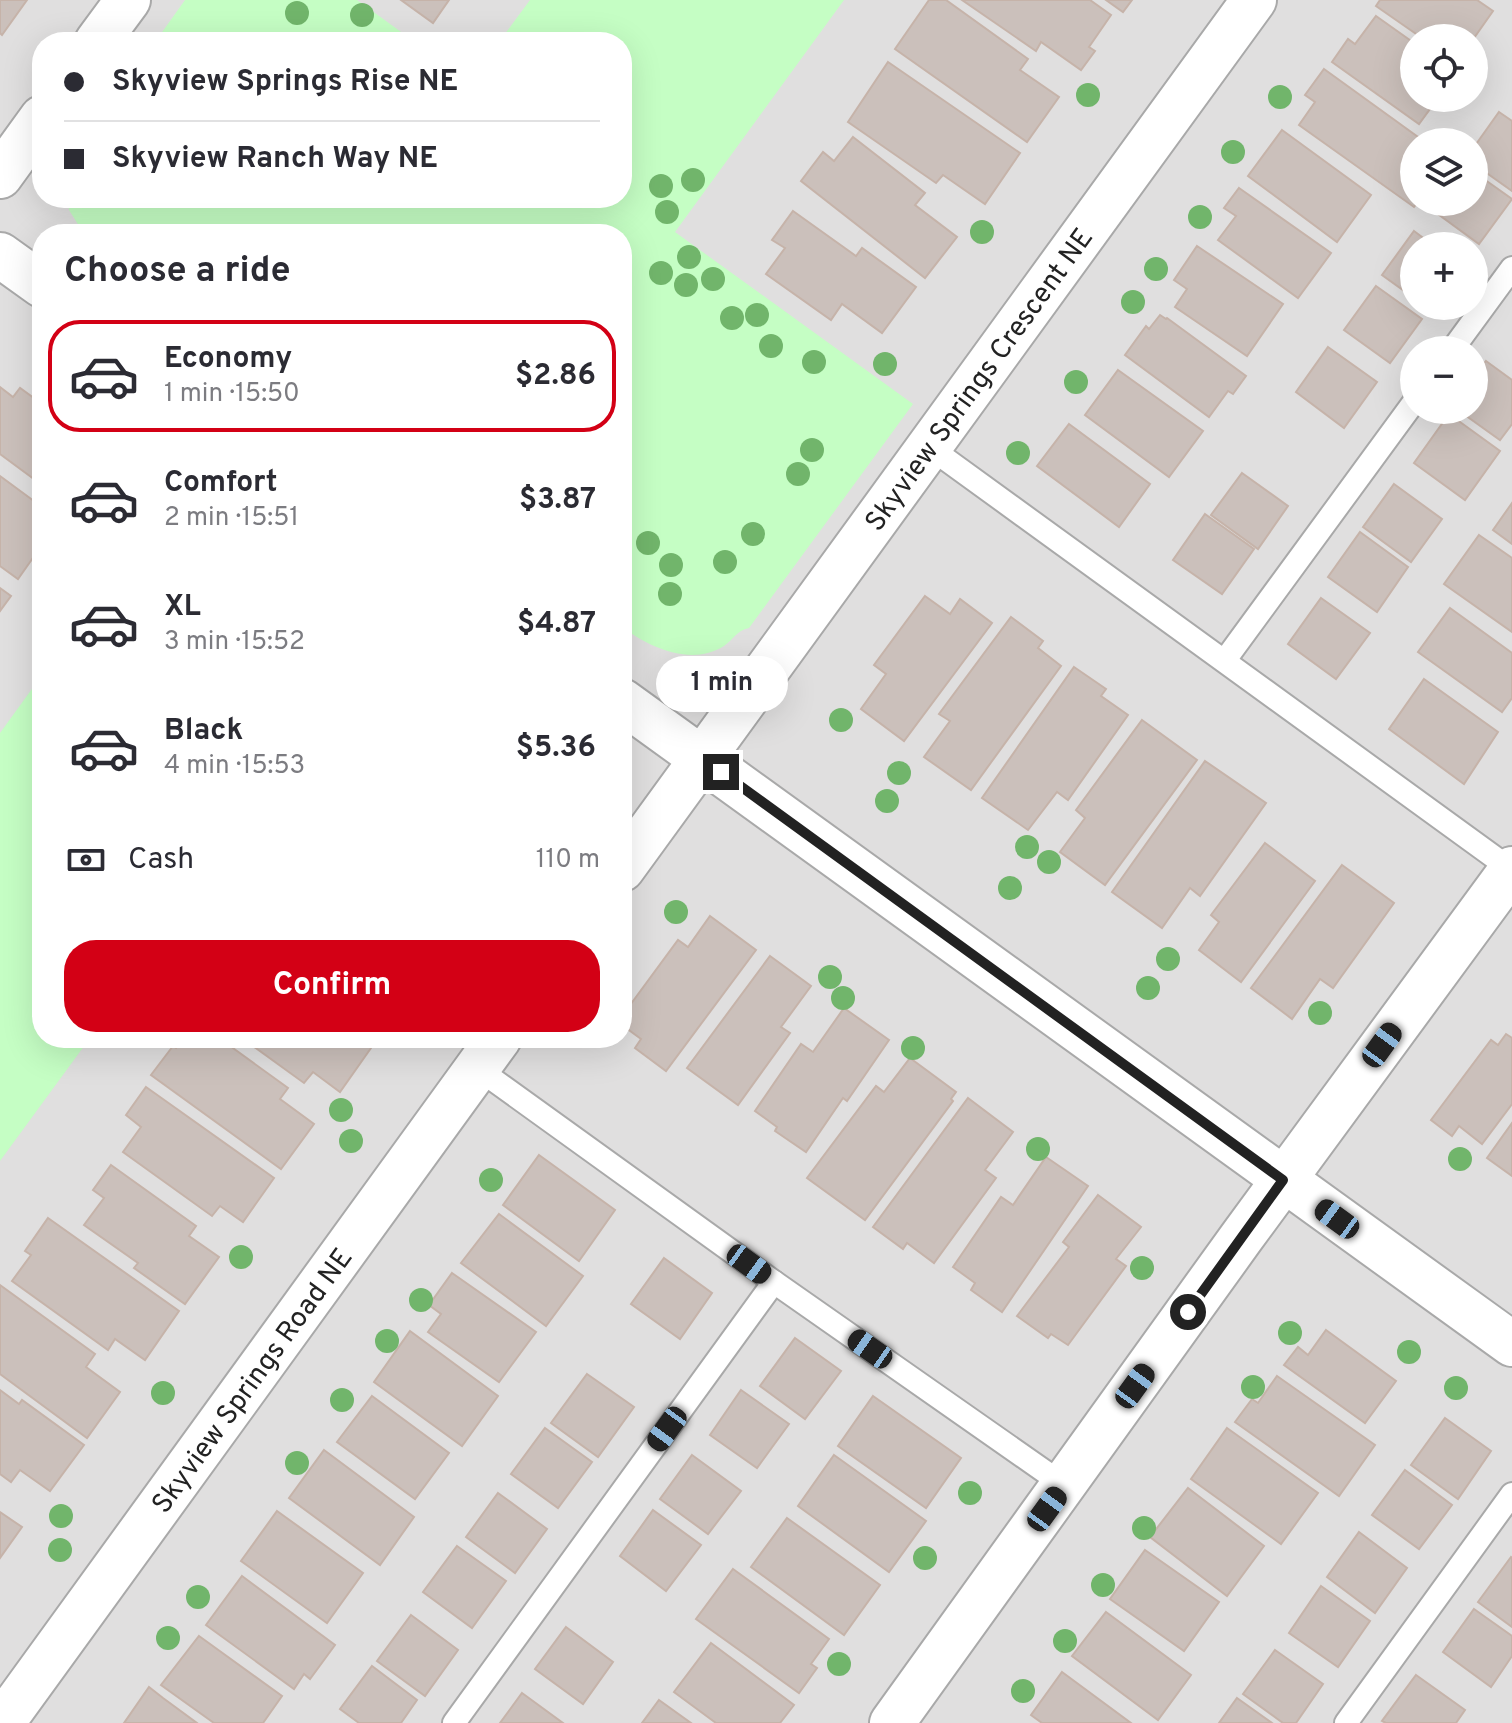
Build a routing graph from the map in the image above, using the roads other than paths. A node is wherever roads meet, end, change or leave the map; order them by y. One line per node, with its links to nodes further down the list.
1 (128, 0): 3 (street)
2 (1254, 0): 11 (street, Skyview Springs Crescent NE)
3 (104, 32)
4 (32, 132): 5 (street)
5 (0, 176)
6 (0, 255): 8 (street)
7 (1512, 268): 9 (lane)
8 (32, 278)
9 (1462, 336)
10 (1400, 421): 12 (lane)
11 (929, 447): 12 (lane); 14 (street, Skyview Springs Crescent NE)
12 (1225, 660): 16 (lane)
13 (632, 708): 14 (street)
14 (702, 759): 15 (street); 18 (street)
15 (632, 855)
16 (1512, 869): 18 (street)
17 (488, 1053): 19 (lane); 23 (street, Skyview Springs Road NE)
18 (1283, 1180): 20 (street); 21 (street)
19 (774, 1282): 21 (lane); 24 (lane)
20 (1512, 1344)
21 (1064, 1485): 25 (street)
22 (1512, 1494): 26 (lane)
23 (2, 1723)
24 (454, 1723)
25 (892, 1723)
26 (1346, 1723)

